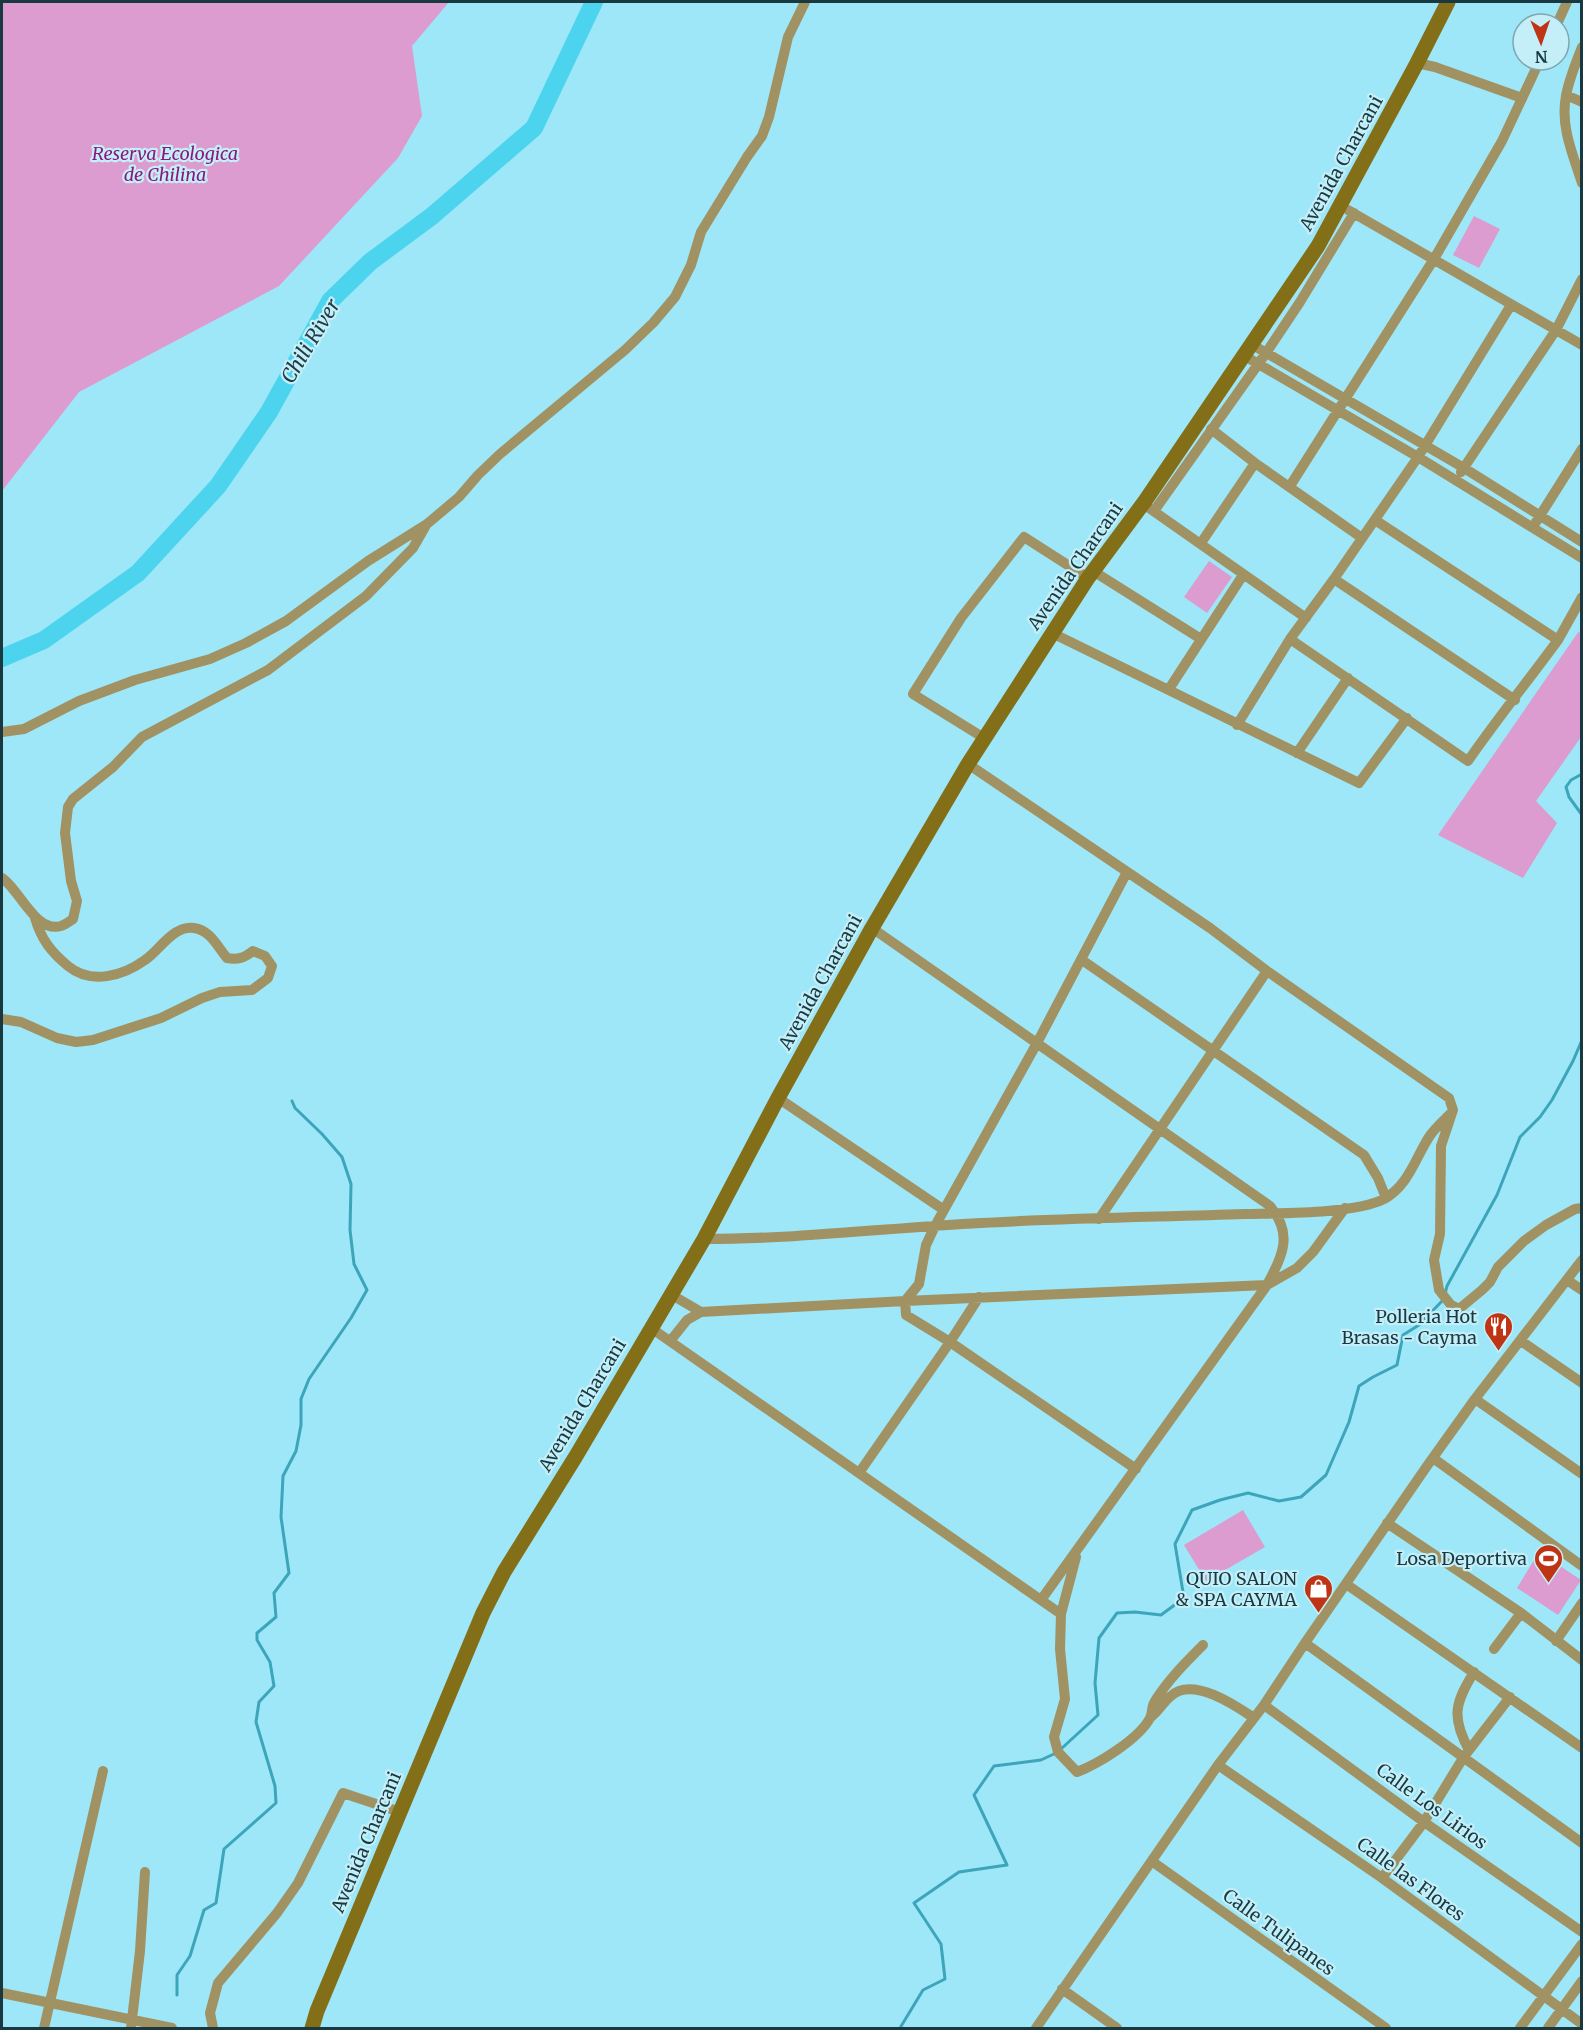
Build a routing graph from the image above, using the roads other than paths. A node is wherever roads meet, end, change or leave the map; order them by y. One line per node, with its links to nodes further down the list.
1 (805, 2): 32 (street)
2 (1448, 2): 4 (main road, Avenida Charcani)
3 (1581, 47): 6 (street)
4 (1417, 63): 7 (street); 10 (main road, Avenida Charcani)
5 (1534, 72): 7 (street)
6 (1566, 95): 8 (street); 9 (street)
7 (1522, 98): 11 (street)
8 (1581, 102)
9 (1581, 183)
10 (1348, 209): 11 (street); 16 (main road, Avenida Charcani); 17 (street)
11 (1434, 259): 13 (street); 19 (street)
12 (1581, 279): 14 (street)
13 (1511, 305): 14 (street); 22 (street)
14 (1556, 330): 15 (street); 26 (street)
15 (1581, 345)
16 (1247, 350): 17 (street); 18 (street); 29 (main road, Avenida Charcani)
17 (1266, 353): 18 (street); 19 (street)
18 (1258, 363): 20 (street); 21 (street)
19 (1345, 399): 20 (street); 22 (street)
20 (1338, 410): 24 (street); 28 (street)
21 (1211, 429): 25 (street); 29 (street)
22 (1425, 446): 24 (street); 26 (street)
23 (1581, 449): 30 (street)
24 (1418, 457): 27 (street); 31 (street)
25 (1255, 463): 28 (street); 36 (street)
26 (1464, 468): 27 (street); 30 (street)
27 (1456, 480): 33 (street)
28 (1290, 486): 34 (street)
29 (1148, 507): 36 (street); 38 (main road, Avenida Charcani)
30 (1539, 517): 33 (street); 35 (street)
31 (1375, 520): 34 (street); 46 (street)
32 (427, 524): 52 (street); 58 (street)
33 (1533, 528): 37 (street)
34 (1362, 538): 40 (street)
35 (1581, 542)
36 (1202, 543): 39 (street)
37 (1581, 558)
38 (1090, 574): 43 (main road, Avenida Charcani); 44 (street); 53 (street)
39 (1243, 575): 42 (street); 44 (street)
40 (1334, 579): 42 (street); 49 (street)
41 (1581, 597): 46 (street)
42 (1306, 618): 45 (street)
43 (1052, 633): 48 (street); 53 (main road, Avenida Charcani)
44 (1200, 639): 48 (street)
45 (1290, 639): 47 (street); 51 (street)
46 (1557, 640): 49 (street)
47 (1348, 678): 50 (street); 54 (street)
48 (1169, 689): 51 (street)
49 (1515, 700): 50 (street)
50 (1407, 718): 54 (street)
51 (1237, 724): 54 (street)
52 (2, 732)
53 (984, 738): 55 (main road, Avenida Charcani)
54 (1297, 753)
55 (968, 764): 56 (street); 59 (main road, Avenida Charcani)
56 (1127, 872): 60 (street); 61 (street)
57 (2, 878): 58 (street)
58 (35, 918): 62 (street)
59 (872, 928): 63 (street); 65 (main road, Avenida Charcani)
60 (1082, 960): 63 (street); 64 (street)
61 (1267, 971): 64 (street); 66 (street)
62 (2, 1019)
63 (1037, 1043): 67 (street); 71 (street)
64 (1213, 1050): 67 (street); 68 (street)
65 (778, 1098): 71 (street); 75 (main road, Avenida Charcani)
66 (1453, 1110): 68 (street); 70 (street)
67 (1159, 1130): 72 (street); 73 (street)
68 (1386, 1198): 69 (street)
69 (1345, 1208): 72 (street); 78 (street)
70 (1581, 1208)
71 (944, 1210): 74 (street)
72 (1276, 1213): 73 (street); 78 (street)
73 (1099, 1218): 74 (street)
74 (935, 1226): 75 (street); 82 (street)
75 (704, 1239): 80 (main road, Avenida Charcani)
76 (1581, 1260): 77 (street)
77 (1568, 1280): 79 (street); 86 (street)
78 (1267, 1285): 81 (street); 91 (street)
79 (1581, 1290)
80 (672, 1294): 83 (street); 84 (main road, Avenida Charcani)
81 (979, 1298): 82 (street); 87 (street)
82 (905, 1301): 83 (street); 87 (street)
83 (701, 1312): 85 (street)
84 (651, 1328): 85 (street); 116 (main road, Avenida Charcani)
85 (671, 1340): 92 (street)
86 (1521, 1341): 88 (street); 89 (street)
87 (950, 1342): 91 (street); 92 (street)
88 (1581, 1383)
89 (1475, 1399): 90 (street); 93 (street)
90 (1433, 1458): 94 (street); 96 (street)
91 (1136, 1469): 95 (street)
92 (859, 1473): 98 (street)
93 (1581, 1474)
94 (1386, 1524): 97 (street); 100 (street)
95 (1078, 1551): 98 (street); 101 (street)
96 (1581, 1566)
97 (1346, 1584): 103 (street); 107 (street)
98 (1041, 1600): 101 (street)
99 (1581, 1603): 102 (street)
100 (1521, 1613): 102 (street); 105 (street)
101 (1061, 1614): 110 (street)
102 (1556, 1641): 106 (street)
103 (1305, 1643): 109 (street); 113 (street)
104 (1203, 1645): 110 (street)
105 (1494, 1649)
106 (1581, 1660)
107 (1474, 1672): 108 (street); 113 (street)
108 (1510, 1697): 112 (street); 113 (street)
109 (1264, 1705): 111 (street); 117 (street, Calle Los Lirios)
110 (1151, 1717): 111 (street)
111 (1254, 1718): 114 (street)
112 (1581, 1748)
113 (1466, 1754): 117 (street); 118 (street)
114 (1218, 1765): 119 (street); 121 (street, Calle las Flores)
115 (104, 1771): 128 (street)
116 (399, 1812): 134 (street); 135 (main road, Avenida Charcani)
117 (1424, 1822): 121 (street); 122 (street, Calle Los Lirios)
118 (1581, 1843)
119 (1153, 1862): 125 (street); 138 (street, Calle Tulipanes)
120 (144, 1872): 130 (street)
121 (1382, 1878): 127 (street, Calle las Flores)
122 (1581, 1932)
123 (1581, 1944): 127 (street)
124 (1581, 1981): 129 (street)
125 (1062, 1989): 136 (street); 137 (street)
126 (2, 1993): 128 (street)
127 (1543, 1997): 129 (street, Calle las Flores); 139 (street)
128 (49, 2004): 130 (street); 132 (street)
129 (1561, 2010): 131 (street, Calle las Flores); 140 (street)
130 (131, 2024): 133 (street)
131 (1581, 2024)
132 (44, 2028)
133 (172, 2028)
134 (213, 2028)
135 (312, 2028)
136 (1036, 2028)
137 (1117, 2028)
138 (1386, 2028)
139 (1521, 2028)
140 (1548, 2028)

